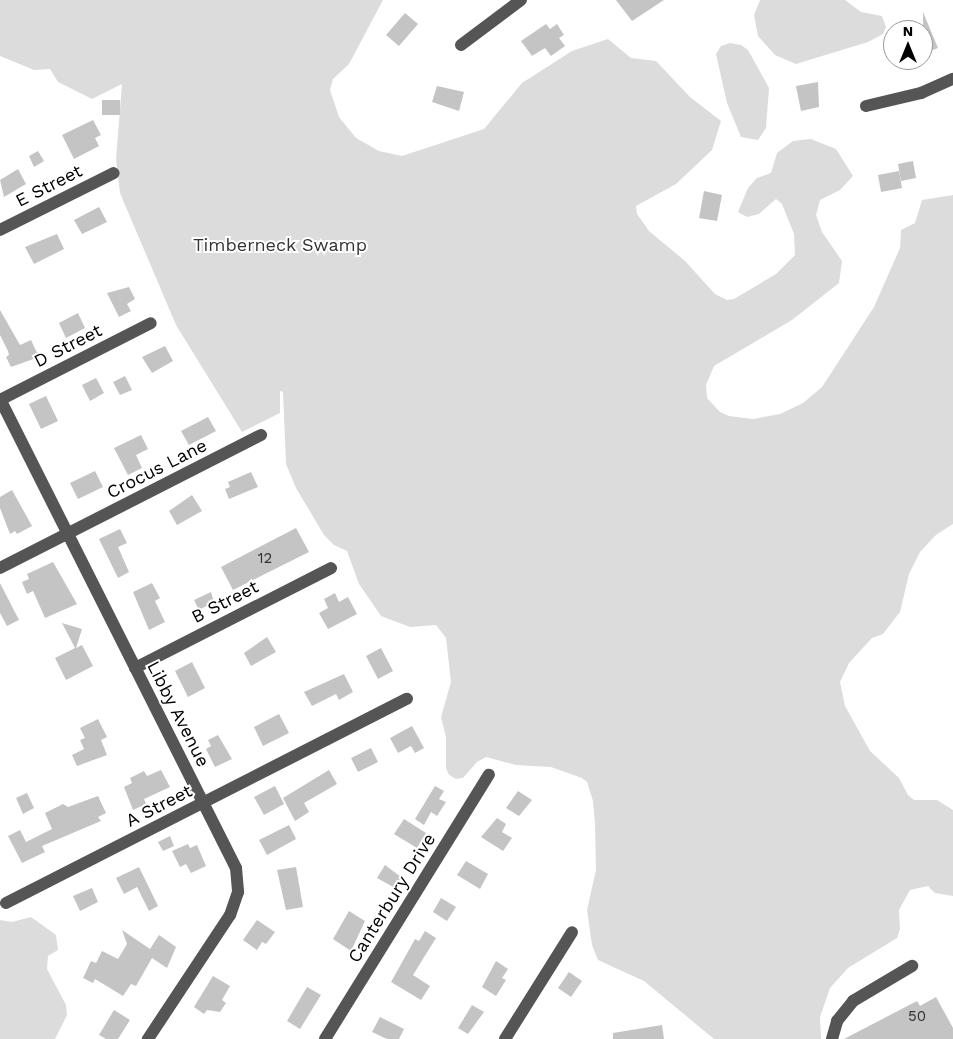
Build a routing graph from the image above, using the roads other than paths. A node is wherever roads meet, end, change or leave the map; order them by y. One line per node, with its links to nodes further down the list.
1 (522, 0): 2 (street)
2 (461, 45)
3 (953, 79): 4 (street)
4 (866, 106)
5 (114, 173): 6 (street, E Street)
6 (0, 230)
7 (152, 323): 8 (street, D Street)
8 (0, 400): 10 (street, Libby Avenue)
9 (261, 435): 10 (street, Crocus Lane)
10 (68, 534): 11 (street, Crocus Lane); 13 (street, Libby Avenue)
11 (0, 568)
12 (332, 568): 13 (street, B Street)
13 (135, 668): 16 (street, Libby Avenue)
14 (407, 699): 16 (street, A Street)
15 (489, 775): 21 (street, Canterbury Drive)
16 (203, 803): 17 (street, A Street); 20 (street, Libby Avenue)
17 (6, 903)
18 (572, 932): 22 (street)
19 (912, 966): 23 (street)
20 (148, 1039)
21 (325, 1039)
22 (505, 1039)
23 (832, 1039)

